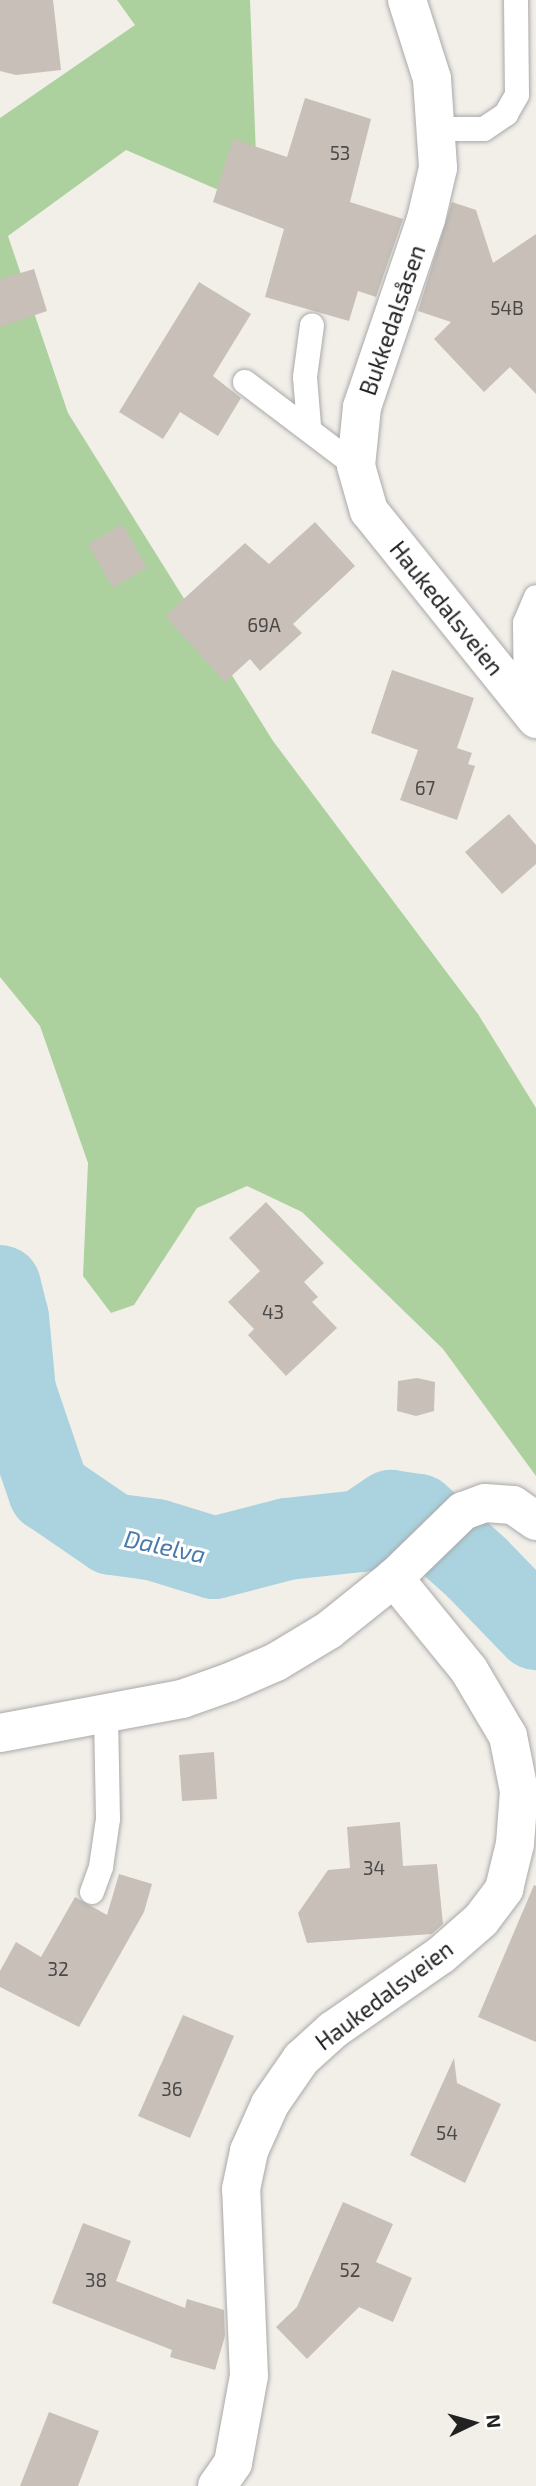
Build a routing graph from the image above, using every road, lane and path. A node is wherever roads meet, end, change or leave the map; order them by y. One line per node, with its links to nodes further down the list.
1 (407, 0): 3 (street, Bukkedalsåsen)
2 (516, 0): 3 (lane)
3 (439, 129): 7 (street, Bukkedalsåsen)
4 (312, 325): 6 (lane)
5 (245, 382): 6 (lane)
6 (309, 426): 7 (lane)
7 (356, 466): 8 (street, Bukkedalsåsen)
8 (369, 511): 10 (street, Haukedalsveien)
9 (536, 597): 10 (lane, Haukedalsveien)
10 (531, 712)
11 (536, 1521): 12 (street)
12 (394, 1578): 13 (street); 16 (street, Haukedalsveien)
13 (106, 1714): 14 (street); 15 (lane)
14 (0, 1733)
15 (92, 1892)
16 (217, 2486)

